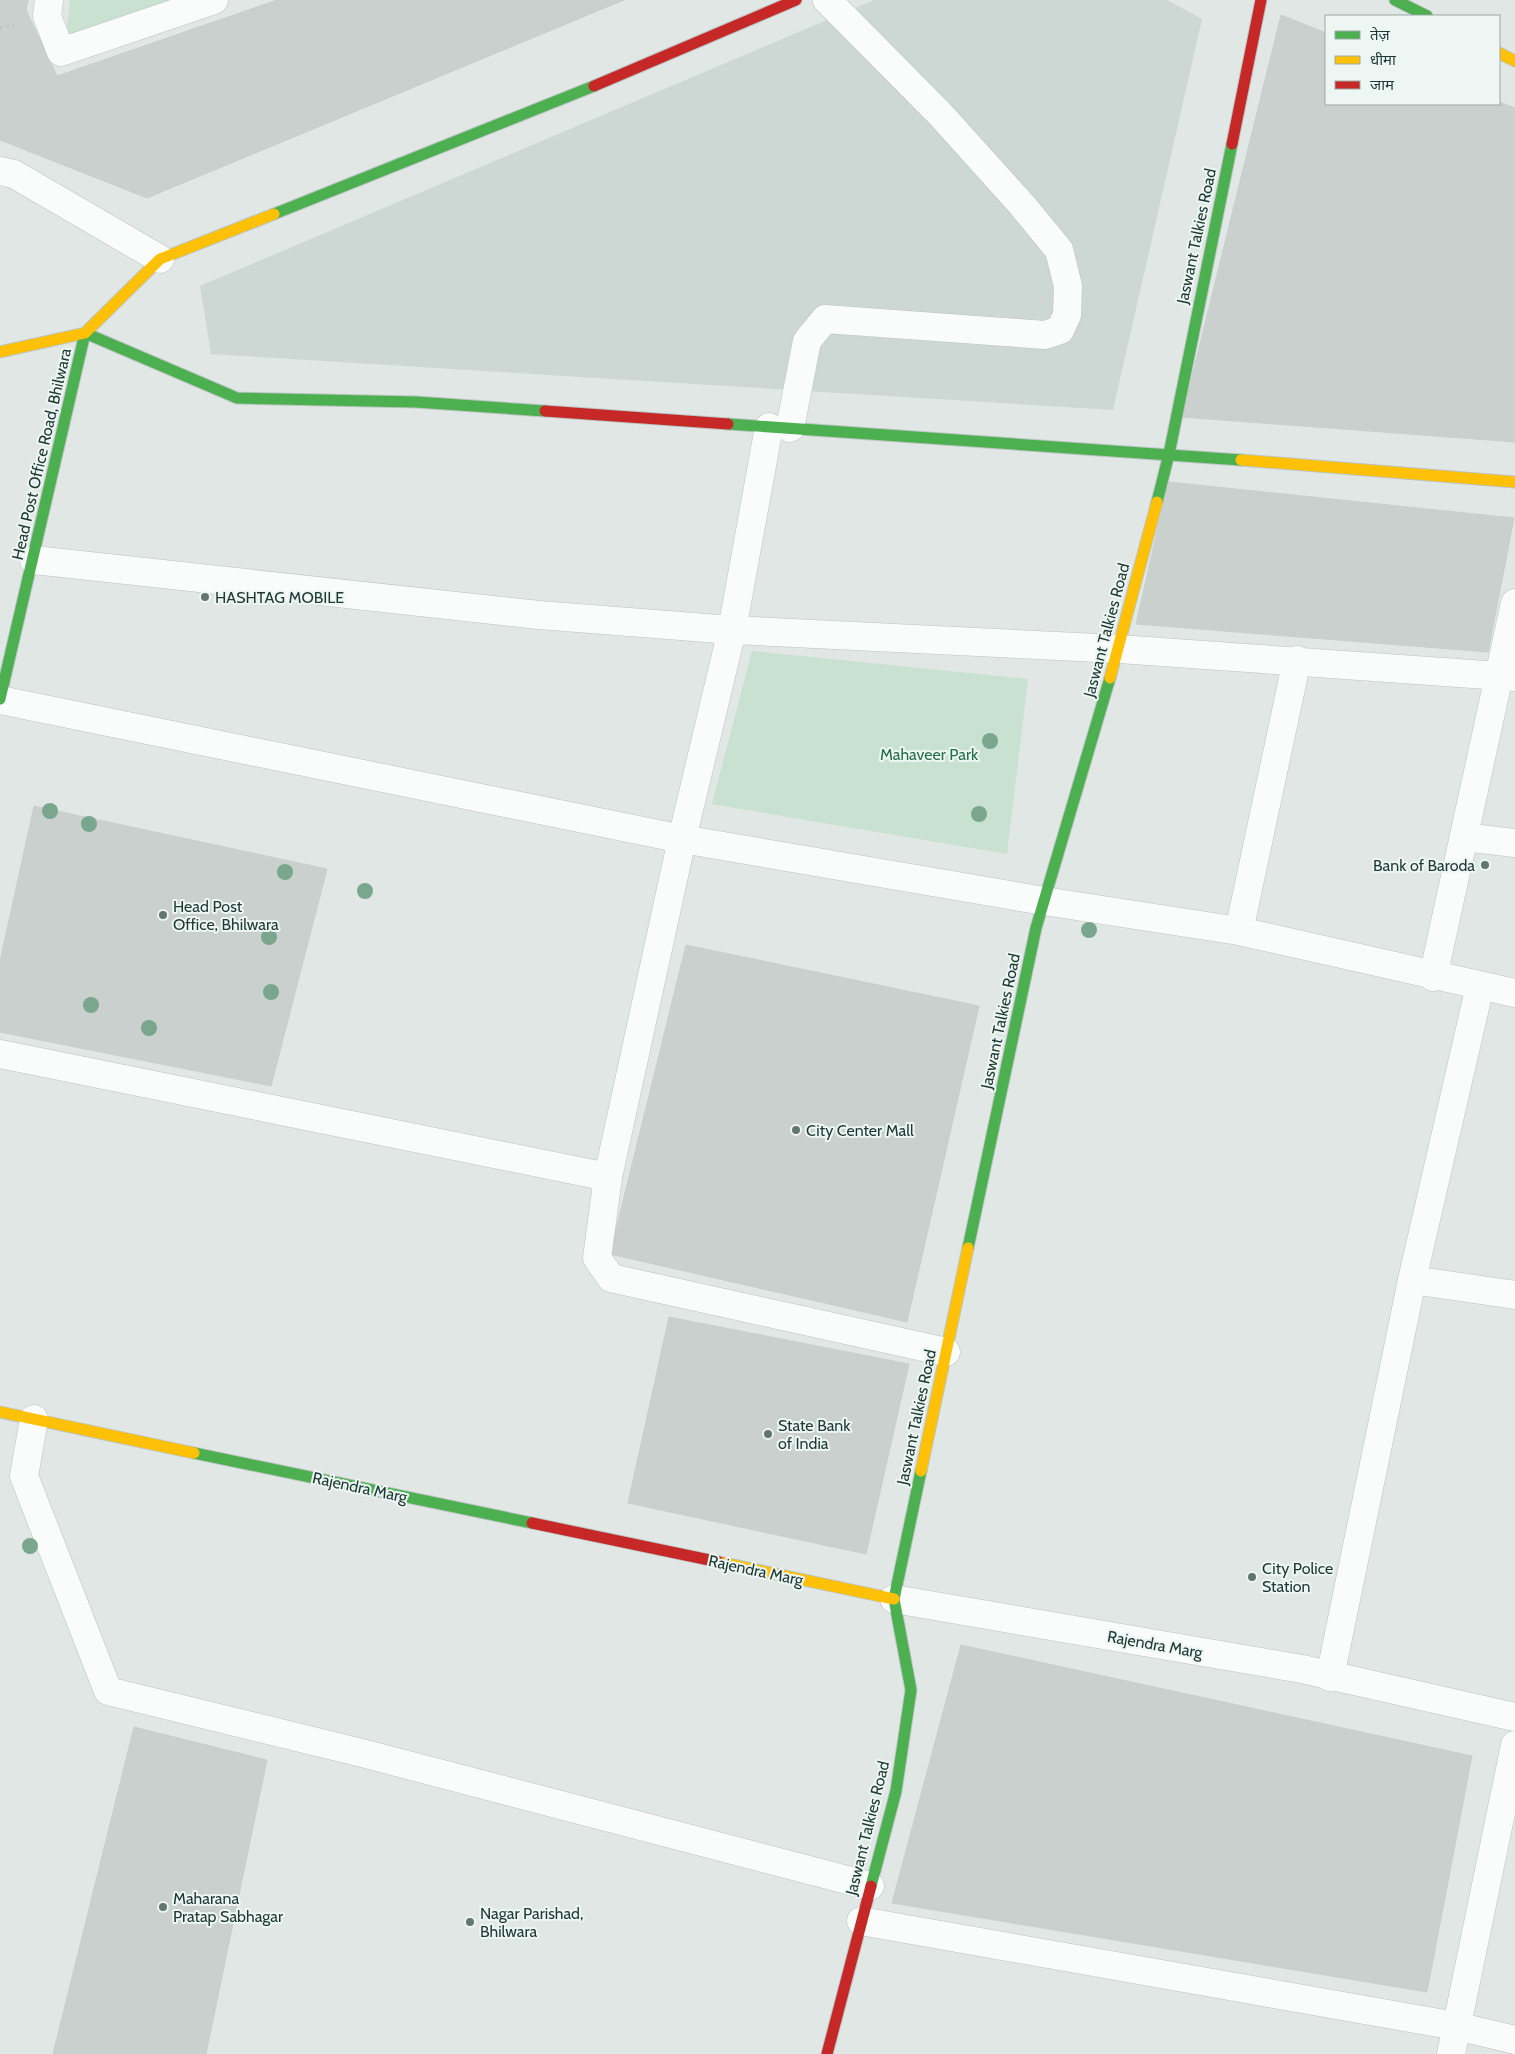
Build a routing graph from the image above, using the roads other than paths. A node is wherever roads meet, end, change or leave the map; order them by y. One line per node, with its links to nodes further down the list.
1 (49, 0): 2 (street)
2 (214, 0)
3 (796, 0): 11 (street)
4 (827, 0): 14 (street)
5 (1261, 0): 15 (street, Jaswant Talkies Road)
6 (1395, 0): 7 (street)
7 (1425, 15)
8 (1500, 54): 9 (street)
9 (1515, 61)
10 (0, 171): 11 (street)
11 (160, 259): 12 (street)
12 (85, 333): 13 (street); 14 (street); 17 (street, Head Post Office Road, Bhilwara)
13 (0, 352)
14 (779, 428): 15 (street); 19 (street)
15 (1168, 454): 16 (street); 20 (street, Jaswant Talkies Road)
16 (1515, 482)
17 (34, 560): 19 (street); 23 (street, Head Post Office Road, Bhilwara)
18 (1515, 603): 22 (street)
19 (732, 630): 20 (street); 25 (street)
20 (1120, 649): 21 (street); 27 (street, Jaswant Talkies Road)
21 (1297, 660): 22 (street); 28 (street)
22 (1507, 676): 24 (street)
23 (0, 699): 25 (street)
24 (1464, 837): 26 (street); 29 (street)
25 (682, 840): 27 (street); 33 (street)
26 (1515, 843)
27 (1044, 901): 28 (street); 36 (street, Jaswant Talkies Road)
28 (1239, 931): 29 (street)
29 (1432, 976): 30 (street)
30 (1480, 986): 31 (street); 34 (street)
31 (1515, 993)
32 (0, 1054): 33 (street)
33 (608, 1177): 36 (street)
34 (1412, 1280): 35 (street); 40 (street)
35 (1515, 1295)
36 (946, 1352): 39 (street, Jaswant Talkies Road)
37 (0, 1412): 38 (street, Rajendra Marg)
38 (34, 1419): 39 (street, Rajendra Marg); 43 (street)
39 (894, 1599): 40 (street, Rajendra Marg); 43 (street, Jaswant Talkies Road)
40 (1330, 1677): 41 (street, Rajendra Marg)
41 (1515, 1717)
42 (1515, 1745): 45 (street)
43 (870, 1886): 44 (street, Jaswant Talkies Road)
44 (861, 1921): 45 (street); 47 (street, Jaswant Talkies Road)
45 (1456, 2026): 46 (street); 48 (street)
46 (1515, 2040)
47 (827, 2054)
48 (1451, 2054)

